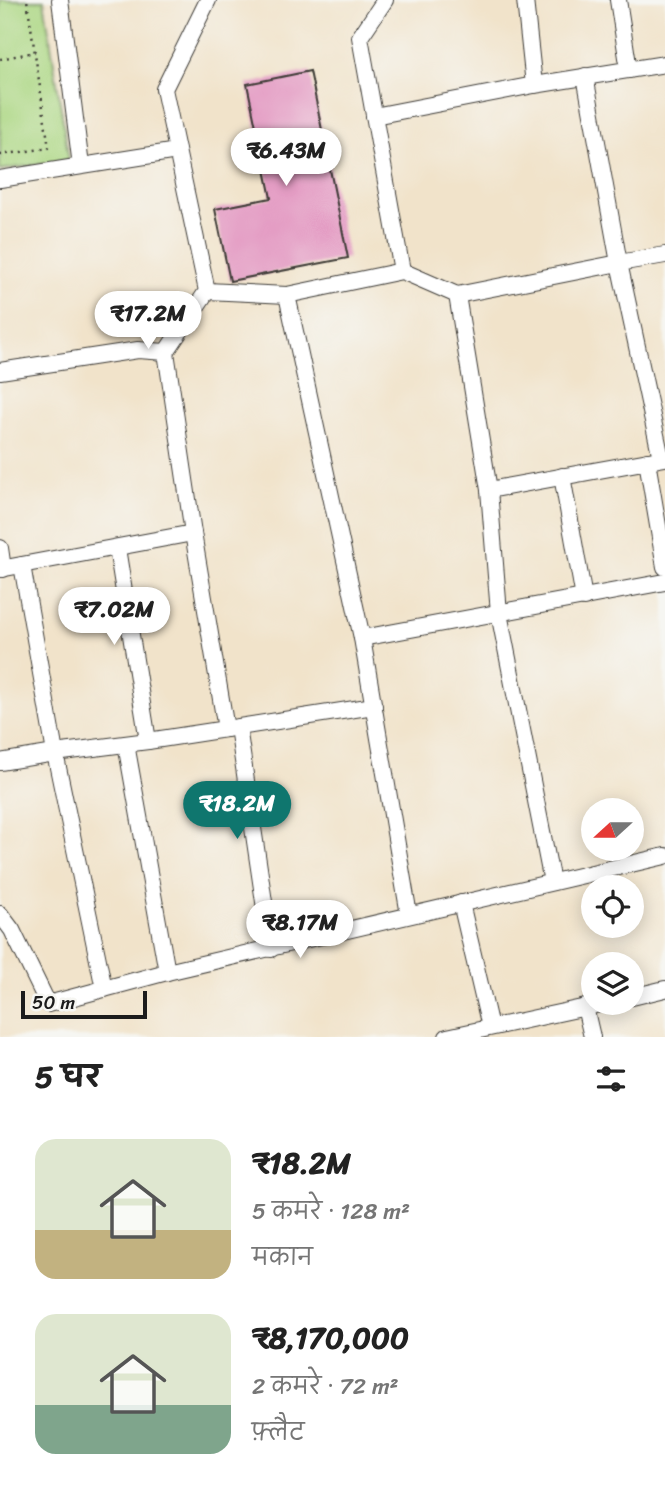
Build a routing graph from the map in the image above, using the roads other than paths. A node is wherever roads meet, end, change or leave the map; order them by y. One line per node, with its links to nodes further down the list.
1 (60, 0): 12 (street)
2 (208, 0): 11 (street)
3 (385, 0): 10 (street)
4 (525, 0): 9 (street)
5 (618, 0): 7 (street)
6 (665, 65): 7 (street)
7 (629, 70): 8 (street)
8 (584, 76): 9 (street); 15 (street)
9 (534, 85): 10 (street)
10 (374, 116): 16 (street)
11 (177, 151): 12 (street); 17 (street)
12 (81, 166): 13 (street)
13 (0, 179)
14 (665, 255): 15 (street)
15 (620, 262): 19 (street); 22 (street)
16 (402, 271): 18 (street); 19 (street)
17 (207, 291): 18 (street); 20 (street)
18 (287, 295): 34 (street)
19 (457, 295): 24 (street)
20 (166, 352): 21 (street); 25 (street)
21 (0, 371)
22 (658, 459): 23 (street); 29 (street)
23 (562, 476): 24 (street); 32 (street)
24 (489, 490): 33 (street)
25 (194, 533): 27 (street); 36 (street)
26 (0, 548): 30 (street)
27 (117, 548): 28 (street); 37 (street)
28 (22, 565): 30 (street); 39 (street)
29 (665, 567)
30 (1, 569)
31 (665, 582): 32 (street)
32 (584, 598): 33 (street)
33 (499, 612): 34 (street); 42 (street)
34 (362, 638): 35 (street)
35 (374, 705): 36 (street); 45 (street)
36 (232, 728): 37 (street); 46 (street)
37 (148, 741): 38 (street)
38 (126, 744): 39 (street); 47 (street)
39 (55, 753): 40 (street); 48 (street)
40 (0, 762)
41 (665, 856): 42 (street)
42 (552, 882): 43 (street)
43 (461, 903): 45 (street); 53 (street)
44 (0, 914): 48 (street)
45 (409, 915): 46 (street)
46 (271, 948): 47 (street)
47 (167, 972): 48 (street)
48 (104, 989)
49 (665, 989): 50 (street)
50 (644, 994)
51 (581, 1008): 53 (street)
52 (587, 1015): 55 (street)
53 (481, 1032): 54 (street)
54 (447, 1037)
55 (592, 1037)

